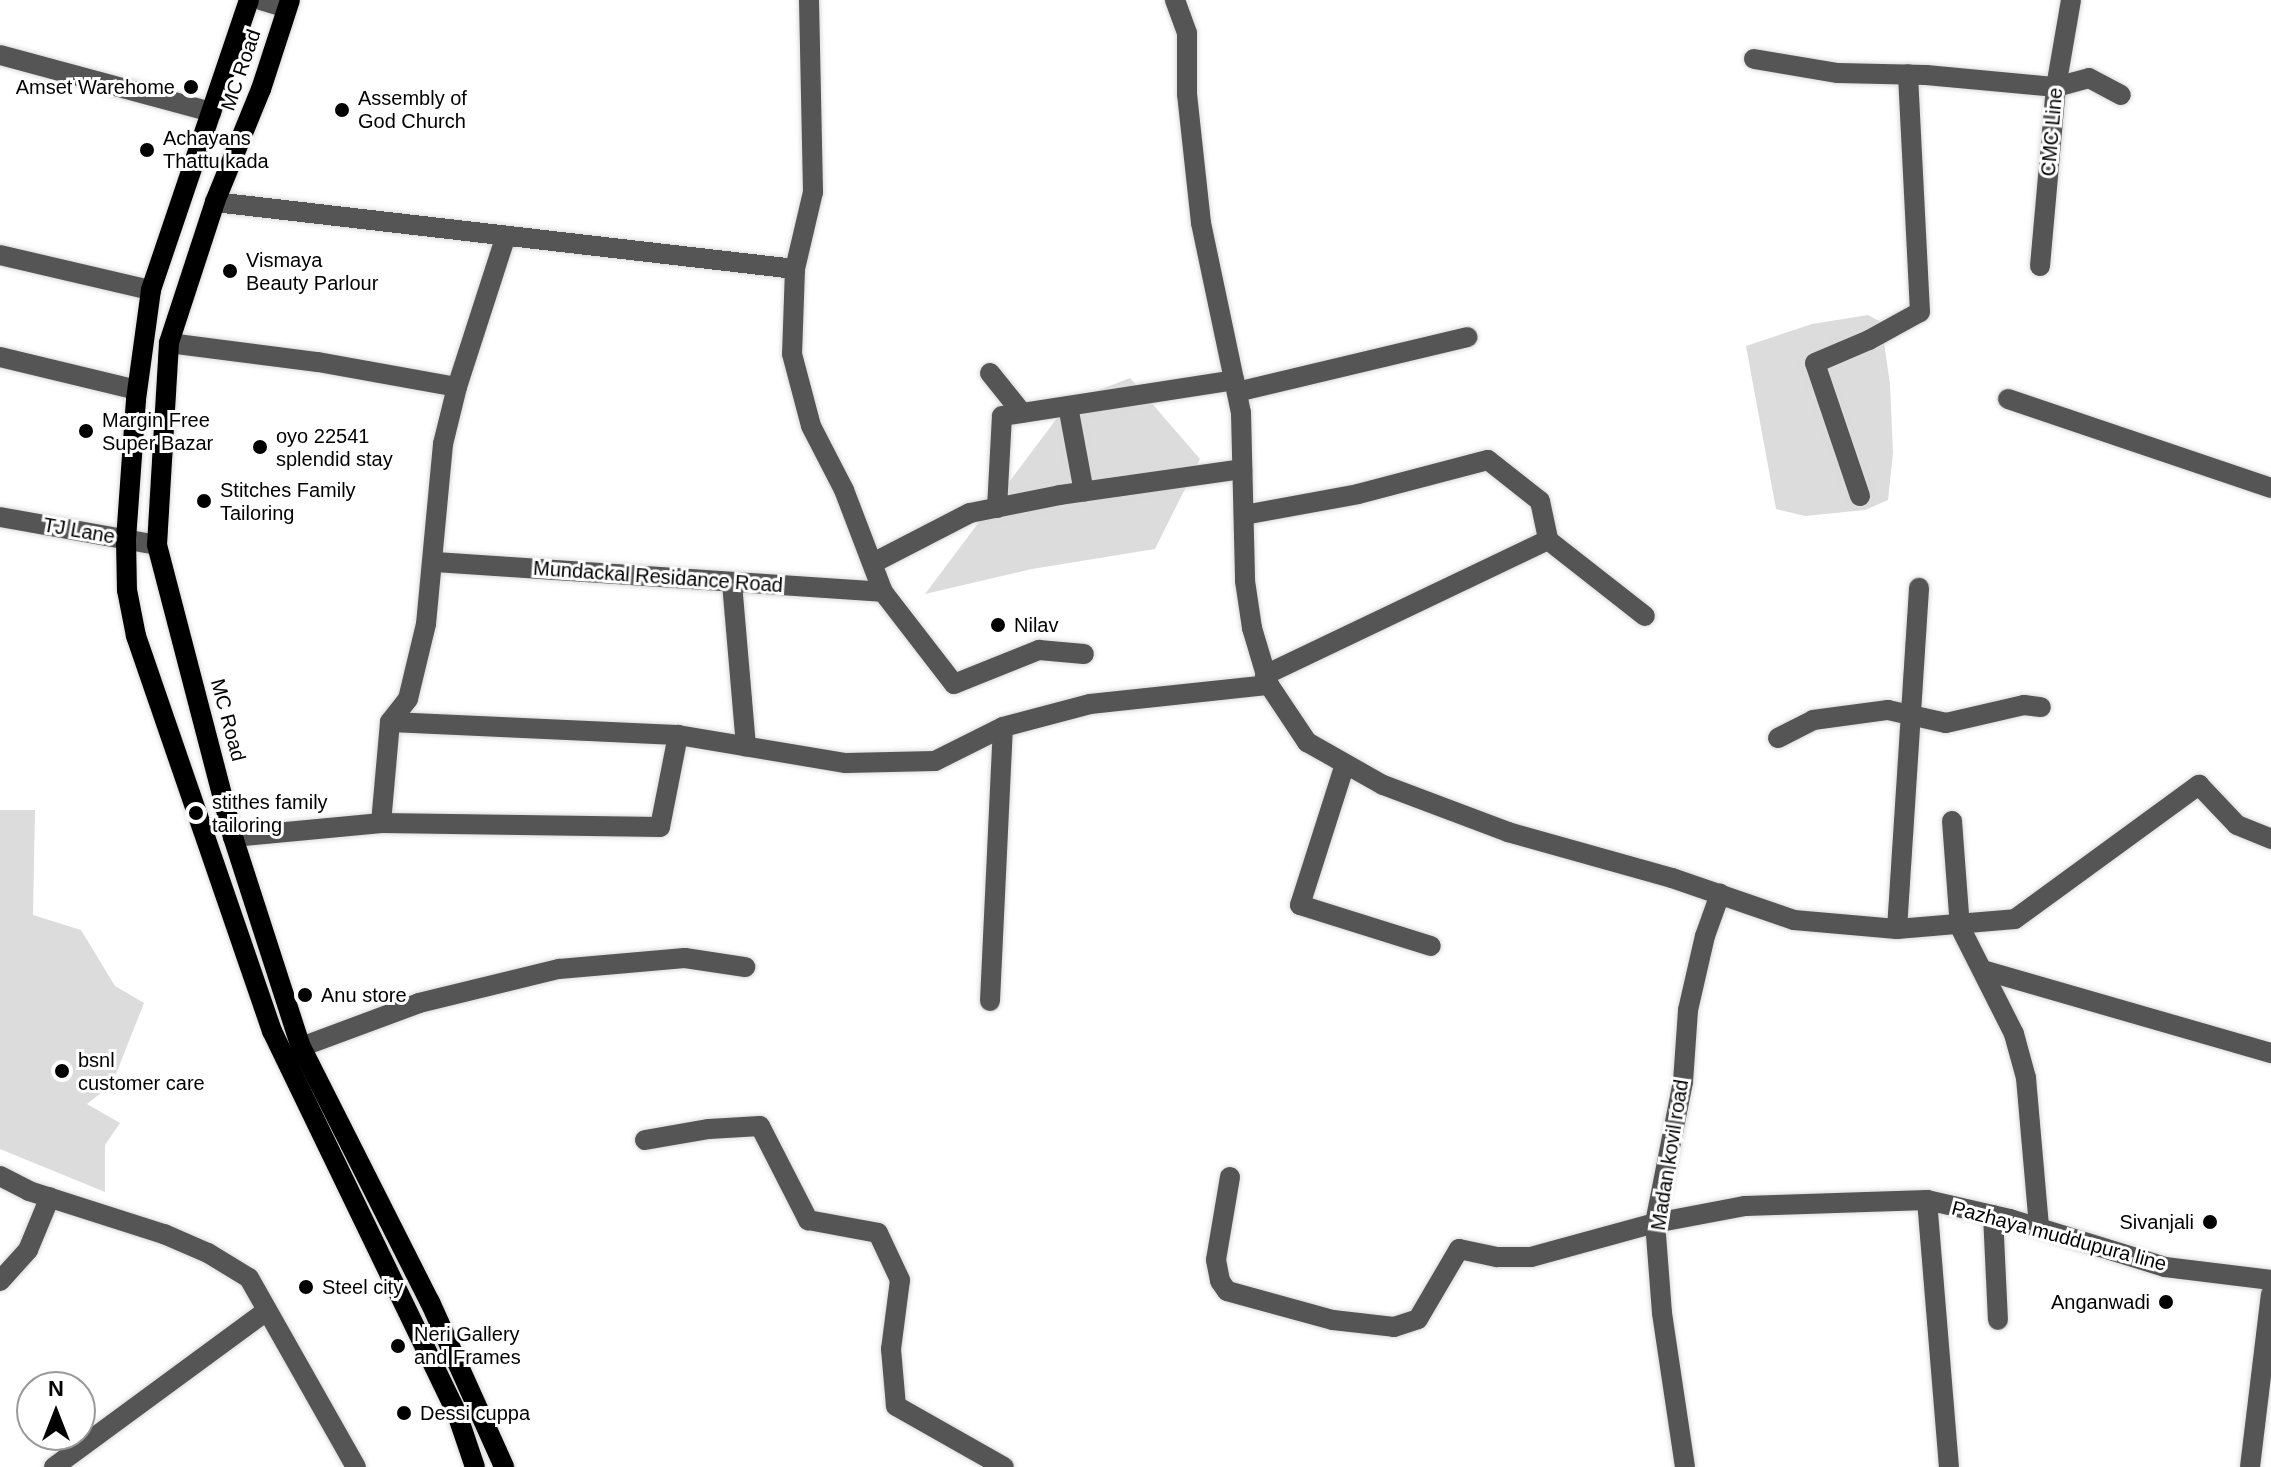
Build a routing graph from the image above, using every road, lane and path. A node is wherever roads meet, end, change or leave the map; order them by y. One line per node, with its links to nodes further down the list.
1 (249, 0): 12 (main road, MC Road)
2 (261, 0): 6 (street)
3 (809, 0): 17 (street)
4 (1175, 0): 23 (street)
5 (2071, 0): 10 (street, CMC Line)
6 (288, 4): 13 (main road, MC Road)
7 (0, 55): 12 (street)
8 (1754, 59): 9 (street)
9 (1908, 74): 10 (street); 32 (street)
10 (2056, 87): 11 (street); 16 (street, CMC Line)
11 (2121, 95)
12 (211, 112): 18 (main road, MC Road)
13 (215, 202): 14 (street); 20 (main road, MC Road)
14 (505, 238): 17 (street); 24 (street)
15 (0, 255): 18 (street)
16 (2040, 266)
17 (795, 269): 40 (street)
18 (151, 290): 25 (main road, MC Road)
19 (1468, 337): 23 (street)
20 (169, 343): 24 (street); 38 (main road, MC Road)
21 (0, 357): 25 (street)
22 (990, 373): 28 (street)
23 (1235, 386): 27 (street); 29 (street)
24 (457, 387): 39 (street)
25 (137, 390): 36 (main road, MC Road)
26 (2008, 399): 30 (street)
27 (1068, 406): 28 (street); 31 (street)
28 (1022, 413): 33 (street)
29 (1242, 469): 31 (street); 34 (street)
30 (2271, 488)
31 (1084, 492): 33 (street)
32 (1860, 496)
33 (997, 508): 40 (street)
34 (1244, 515): 37 (street); 46 (street)
35 (0, 517): 36 (street, TJ Lane)
36 (126, 539): 38 (street, TJ Lane); 83 (main road, MC Road)
37 (1548, 540): 44 (street); 46 (street)
38 (157, 545): 57 (main road, MC Road)
39 (434, 562): 41 (street, Mundackal Residance Road); 49 (street)
40 (873, 563): 43 (street)
41 (732, 583): 43 (street, Mundackal Residance Road); 53 (street)
42 (1919, 588): 48 (street)
43 (883, 592): 45 (street)
44 (1645, 616)
45 (1084, 654)
46 (1267, 680): 50 (street); 54 (street)
47 (2041, 707): 48 (street)
48 (1910, 714): 52 (street); 61 (street)
49 (390, 722): 51 (street); 56 (street)
50 (1003, 727): 53 (street); 65 (street)
51 (678, 735): 53 (street); 56 (street)
52 (1778, 738)
53 (746, 746)
54 (1345, 764): 59 (street); 62 (street)
55 (1952, 821): 60 (street)
56 (381, 823): 57 (street)
57 (233, 837): 66 (main road, MC Road)
58 (2271, 839): 60 (street)
59 (1720, 894): 61 (street); 74 (street, Madan kovil road)
60 (1960, 927): 61 (street); 64 (street)
61 (1897, 929)
62 (1431, 946)
63 (745, 967): 66 (street)
64 (1983, 970): 67 (street); 75 (street)
65 (990, 1001)
66 (301, 1047): 84 (main road, MC Road)
67 (2271, 1053)
68 (645, 1140): 85 (street)
69 (0, 1176): 71 (street)
70 (1230, 1177): 74 (street, Pazhaya muddupura line)
71 (50, 1197): 77 (street); 79 (street)
72 (1927, 1200): 73 (street, Pazhaya muddupura line); 74 (street, Pazhaya muddupura line); 87 (street)
73 (1993, 1215): 75 (street, Pazhaya muddupura line); 80 (street)
74 (1655, 1223): 86 (street, Madan kovil road)
75 (2039, 1227): 76 (street, Pazhaya muddupura line)
76 (2271, 1280)
77 (0, 1281)
78 (2271, 1294): 88 (street)
79 (265, 1312): 81 (street); 82 (street)
80 (1998, 1320)
81 (347, 1464)
82 (54, 1467)
83 (475, 1467)
84 (504, 1467)
85 (1004, 1467)
86 (1685, 1467)
87 (1949, 1467)
88 (2250, 1467)

